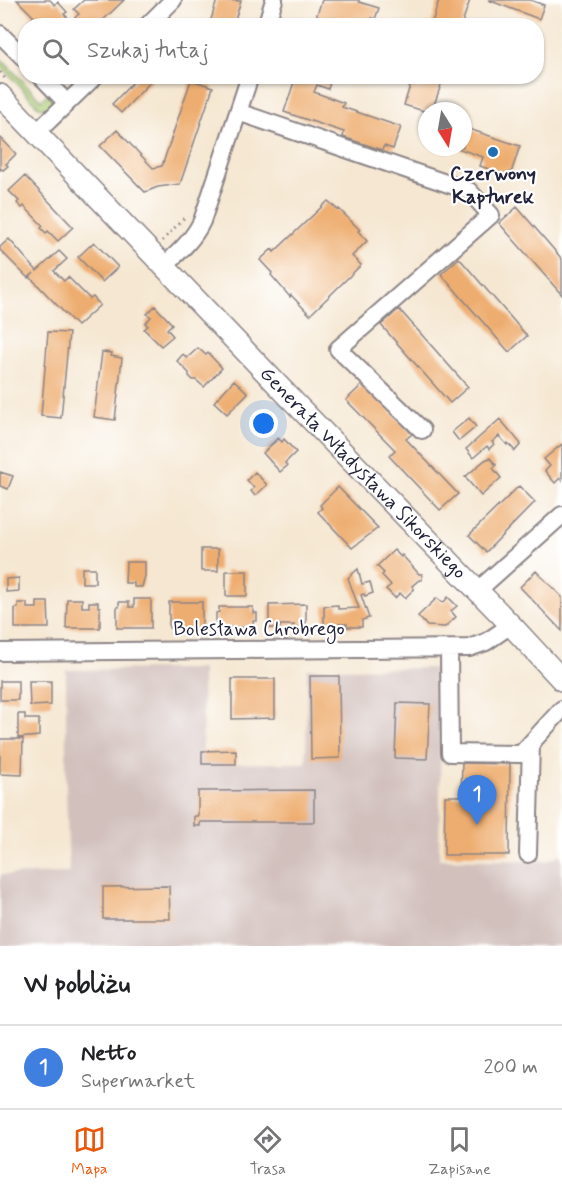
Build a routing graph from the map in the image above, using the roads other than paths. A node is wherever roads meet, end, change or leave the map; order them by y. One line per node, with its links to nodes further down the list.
1 (173, 0): 3 (street)
2 (274, 0): 4 (street)
3 (155, 18)
4 (268, 18)
5 (0, 34): 6 (street)
6 (18, 52)
7 (51, 84): 11 (street)
8 (87, 84): 11 (street)
9 (247, 84): 12 (street)
10 (0, 95): 13 (main road, Generała Władysława Sikorskiego)
11 (71, 100): 13 (street)
12 (238, 112): 14 (street); 15 (street)
13 (36, 133): 14 (main road, Generała Władysława Sikorskiego)
14 (164, 266): 17 (main road, Generała Władysława Sikorskiego)
15 (422, 430)
16 (562, 515): 17 (street)
17 (477, 591): 18 (main road, Generała Władysława Sikorskiego)
18 (511, 625): 19 (street, Bolesława Chrobrego); 21 (main road, Generała Władysława Sikorskiego)
19 (449, 649): 20 (street, Bolesława Chrobrego); 23 (street)
20 (0, 652)
21 (562, 680)
22 (562, 709): 23 (street)
23 (531, 743): 24 (street)
24 (528, 854)

